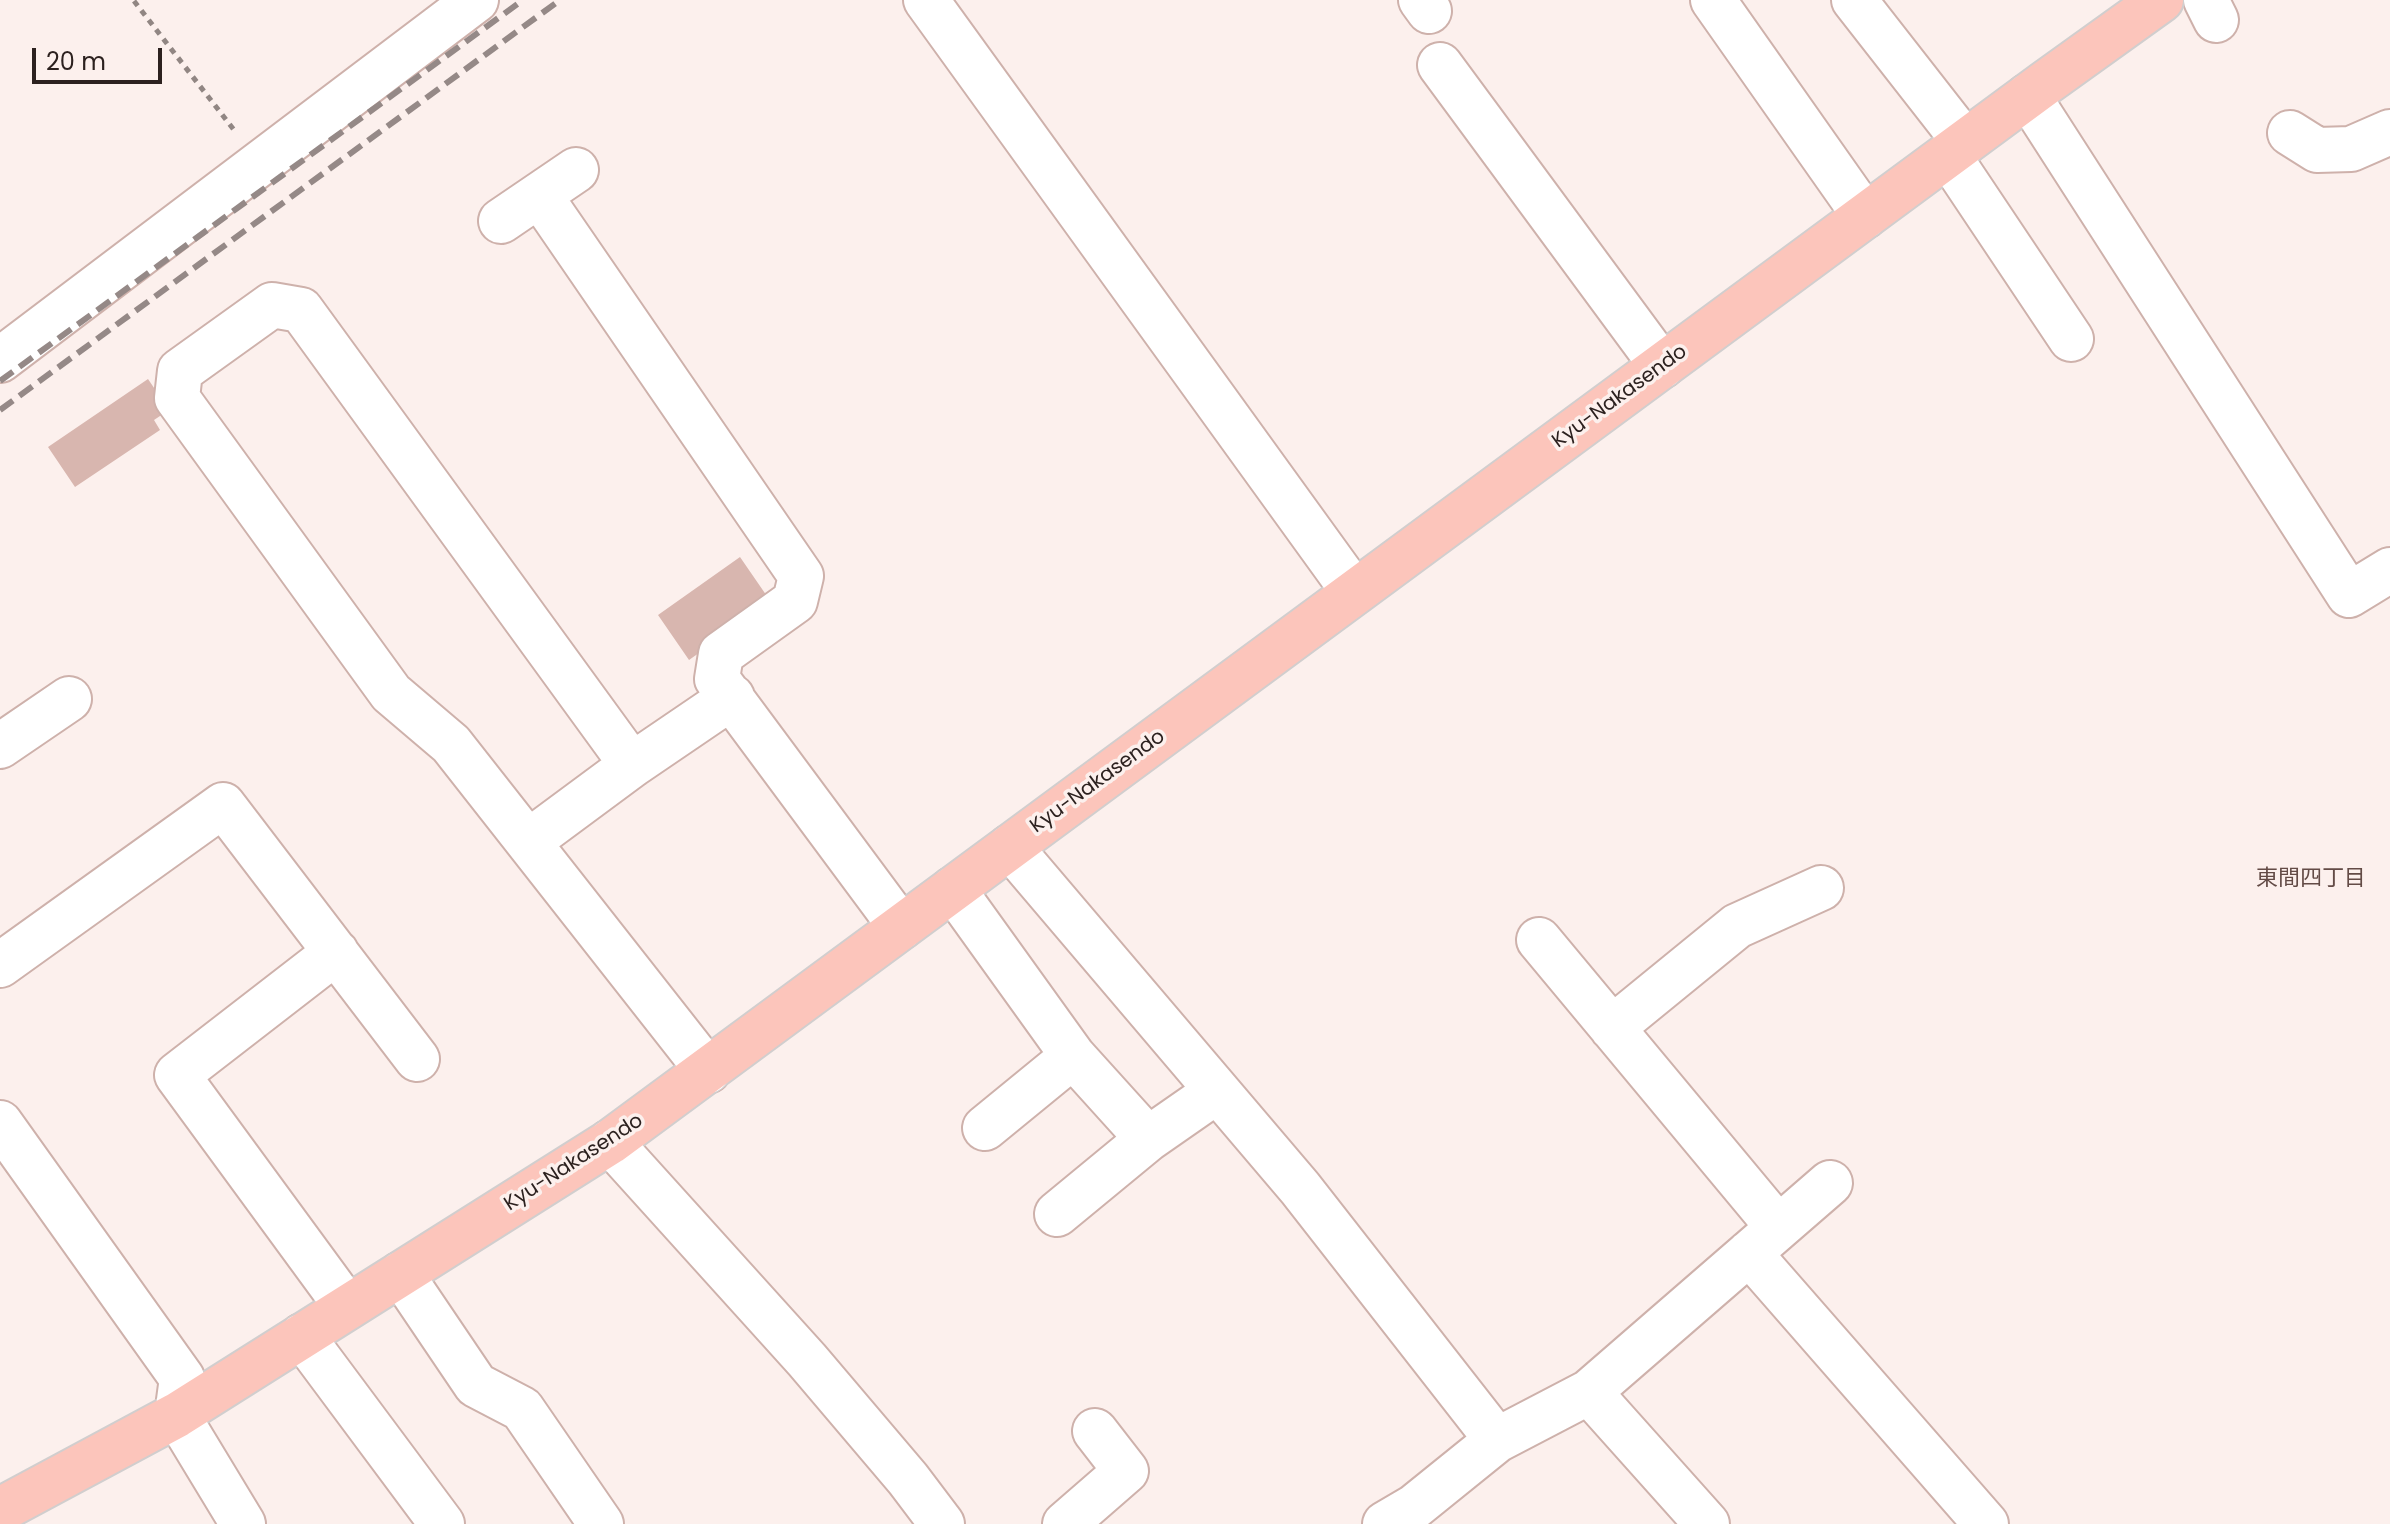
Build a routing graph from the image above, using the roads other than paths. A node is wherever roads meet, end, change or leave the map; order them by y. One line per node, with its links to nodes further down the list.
1 (476, 0): 16 (street)
2 (926, 0): 19 (street)
3 (1713, 0): 13 (street)
4 (1854, 0): 10 (street)
5 (2161, 0): 7 (main road, Kyu-Nakasendo)
6 (1440, 65): 17 (street)
7 (2028, 96): 10 (main road, Kyu-Nakasendo); 18 (street)
8 (2390, 132): 9 (street)
9 (2290, 133)
10 (1957, 148): 13 (main road, Kyu-Nakasendo); 15 (street)
11 (576, 170): 12 (street)
12 (540, 196): 14 (street); 20 (street)
13 (1865, 216): 17 (main road, Kyu-Nakasendo)
14 (501, 221)
15 (2071, 339)
16 (0, 360)
17 (1662, 366): 19 (main road, Kyu-Nakasendo)
18 (2390, 570)
19 (1354, 592): 25 (main road, Kyu-Nakasendo)
20 (732, 697): 23 (street); 28 (street)
21 (69, 699): 22 (street)
22 (0, 746)
23 (632, 765): 24 (street); 24 (street)
24 (528, 842): 35 (street)
25 (1010, 847): 27 (main road, Kyu-Nakasendo); 36 (street)
26 (1821, 888): 32 (street)
27 (953, 889): 28 (main road, Kyu-Nakasendo); 33 (street)
28 (901, 927): 35 (main road, Kyu-Nakasendo)
29 (1539, 940): 32 (street)
30 (336, 952): 31 (street); 34 (street); 45 (street)
31 (0, 965)
32 (1612, 1028): 43 (street)
33 (1073, 1056): 38 (street); 39 (street)
34 (417, 1059)
35 (708, 1071): 40 (main road, Kyu-Nakasendo)
36 (1217, 1091): 39 (street); 50 (street)
37 (0, 1123): 48 (street)
38 (985, 1128)
39 (1148, 1139): 42 (street)
40 (610, 1142): 44 (main road, Kyu-Nakasendo); 56 (street)
41 (1830, 1183): 43 (street)
42 (1057, 1214)
43 (1764, 1240): 47 (street); 59 (street)
44 (401, 1274): 45 (main road, Kyu-Nakasendo); 55 (street)
45 (347, 1307): 46 (main road, Kyu-Nakasendo)
46 (302, 1336): 48 (main road, Kyu-Nakasendo); 54 (street)
47 (1589, 1392): 50 (street); 58 (street)
48 (177, 1415): 51 (main road, Kyu-Nakasendo); 53 (street)
49 (1095, 1431): 57 (street)
50 (1497, 1440): 52 (street)
51 (0, 1510)
52 (1409, 1518)
53 (243, 1524)
54 (442, 1524)
55 (601, 1524)
56 (942, 1524)
57 (1065, 1524)
58 (1707, 1524)
59 (1986, 1524)

